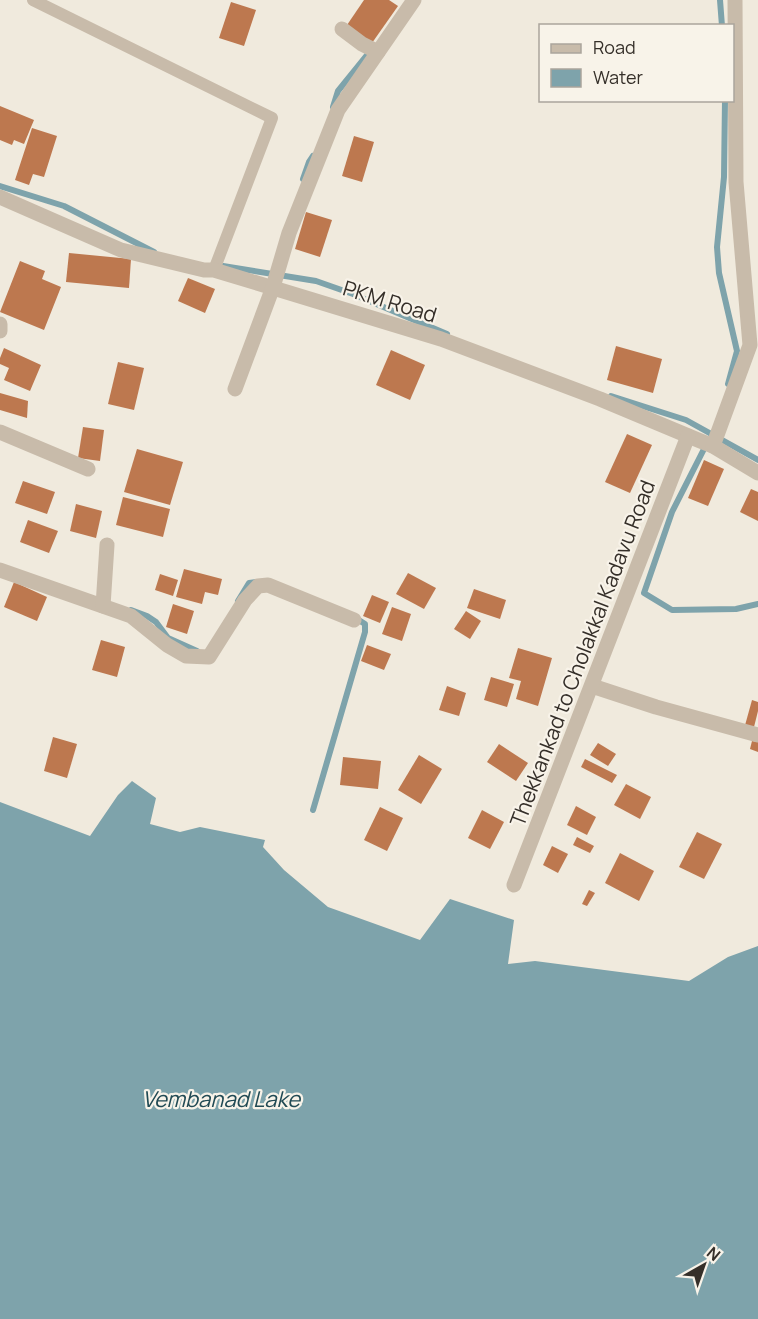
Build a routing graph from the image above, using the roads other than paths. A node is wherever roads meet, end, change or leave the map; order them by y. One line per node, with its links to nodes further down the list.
1 (33, 0): 7 (lane)
2 (414, 0): 5 (street)
3 (735, 0): 14 (street)
4 (342, 29): 5 (street)
5 (378, 52): 8 (street)
6 (0, 197): 7 (street, PKM Road)
7 (214, 270): 8 (street, PKM Road)
8 (273, 287): 11 (street); 13 (street, PKM Road)
9 (0, 324): 10 (street)
10 (0, 331)
11 (235, 389)
12 (0, 432): 15 (street)
13 (688, 436): 14 (street, PKM Road); 21 (street, Thekkankad to Cholakkal Kadavu Road)
14 (713, 446): 16 (street, PKM Road)
15 (88, 469)
16 (758, 473)
17 (107, 544): 19 (street)
18 (0, 570): 19 (street)
19 (103, 606): 20 (street)
20 (354, 620)
21 (592, 686): 22 (street); 23 (street, Thekkankad to Cholakkal Kadavu Road)
22 (758, 735)
23 (514, 885)

